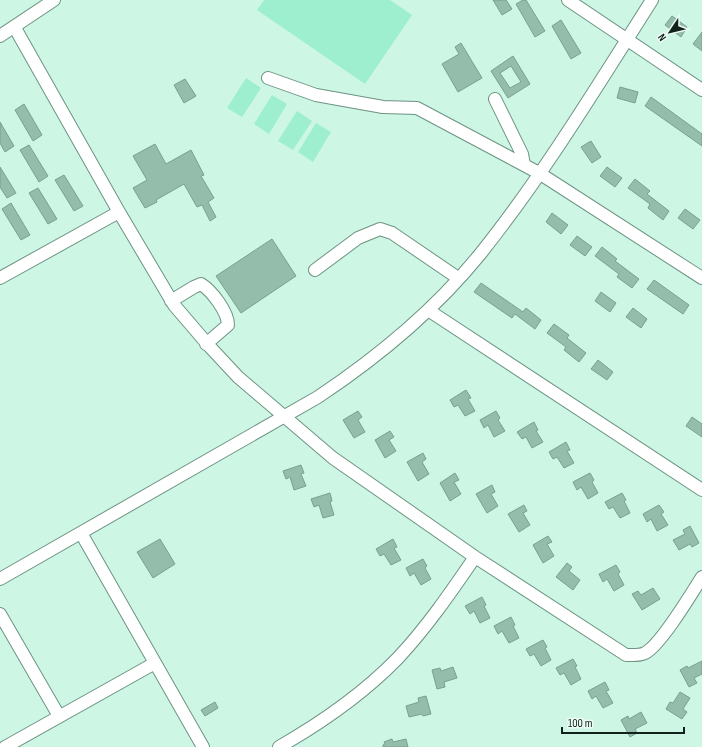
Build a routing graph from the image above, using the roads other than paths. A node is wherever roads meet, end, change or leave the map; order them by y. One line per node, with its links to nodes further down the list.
1 (54, 0): 4 (street)
2 (568, 0): 6 (street)
3 (652, 0): 6 (street)
4 (15, 28): 5 (street); 12 (street)
5 (0, 36)
6 (627, 40): 8 (street); 11 (street)
7 (268, 78): 10 (street)
8 (702, 90)
9 (495, 100): 10 (street)
10 (524, 165): 11 (street)
11 (539, 173): 15 (street); 16 (street)
12 (119, 212): 14 (street); 17 (street)
13 (315, 270): 15 (street)
14 (0, 278)
15 (458, 278): 18 (street)
16 (702, 278)
17 (171, 301): 19 (street); 19 (street)
18 (428, 310): 20 (street); 21 (street)
19 (206, 344): 20 (street)
20 (284, 416): 22 (street); 23 (street)
21 (702, 490)
22 (81, 533): 25 (street); 27 (street)
23 (475, 557): 24 (street); 31 (street)
24 (702, 577)
25 (0, 579)
26 (0, 614): 28 (street)
27 (155, 663): 28 (street); 30 (street)
28 (59, 716): 29 (street)
29 (5, 747)
30 (203, 747)
31 (279, 747)

